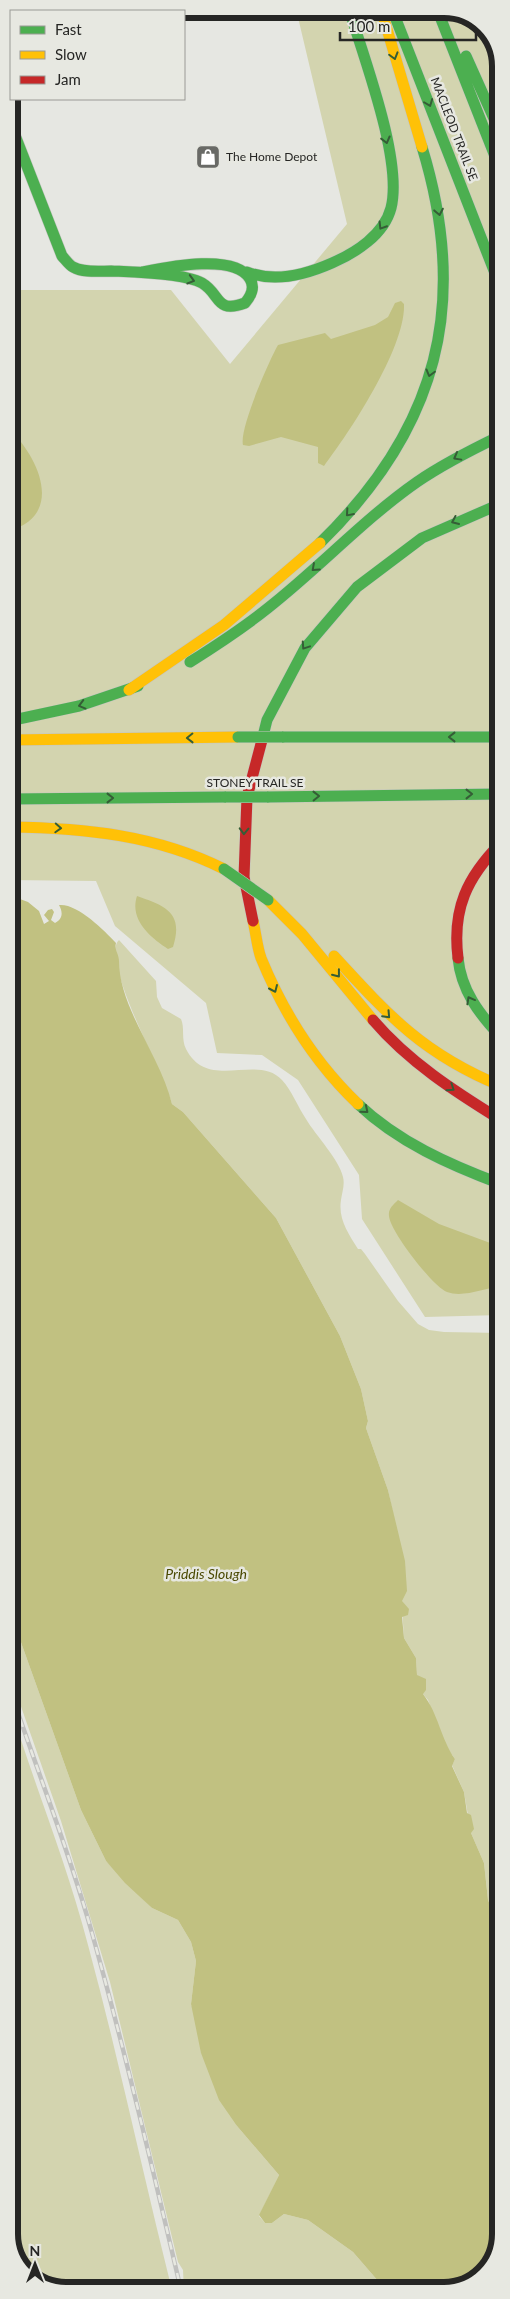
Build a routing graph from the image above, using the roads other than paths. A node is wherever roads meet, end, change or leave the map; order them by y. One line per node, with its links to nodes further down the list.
1 (352, 18): 11 (main road, one-way to 11)
2 (384, 18): 14 (main road, one-way to 14)
3 (396, 18): 9 (main road, MACLEOD TRAIL SE, one-way to 9)
4 (441, 18): 8 (main road)
5 (449, 18): 6 (main road)
6 (492, 114)
7 (18, 143): 10 (main road)
8 (492, 149)
9 (492, 265)
10 (143, 272): 11 (main road); 11 (main road, one-way to 11)
11 (247, 272)
12 (492, 440): 14 (main road, one-way to 14)
13 (492, 507): 26 (main road, one-way to 26)
14 (128, 690): 15 (main road, one-way to 15)
15 (18, 719)
16 (492, 737): 17 (main road, one-way to 17, bridge)
17 (18, 740)
18 (492, 794): 19 (main road, STONEY TRAIL SE, one-way to 18, bridge)
19 (18, 799)
20 (18, 827): 22 (main road, one-way to 22, bridge)
21 (492, 852): 23 (main road, one-way to 21)
22 (277, 908): 24 (main road, one-way to 24); 25 (main road, one-way to 25)
23 (492, 1028)
24 (492, 1082)
25 (492, 1114)
26 (492, 1181)

